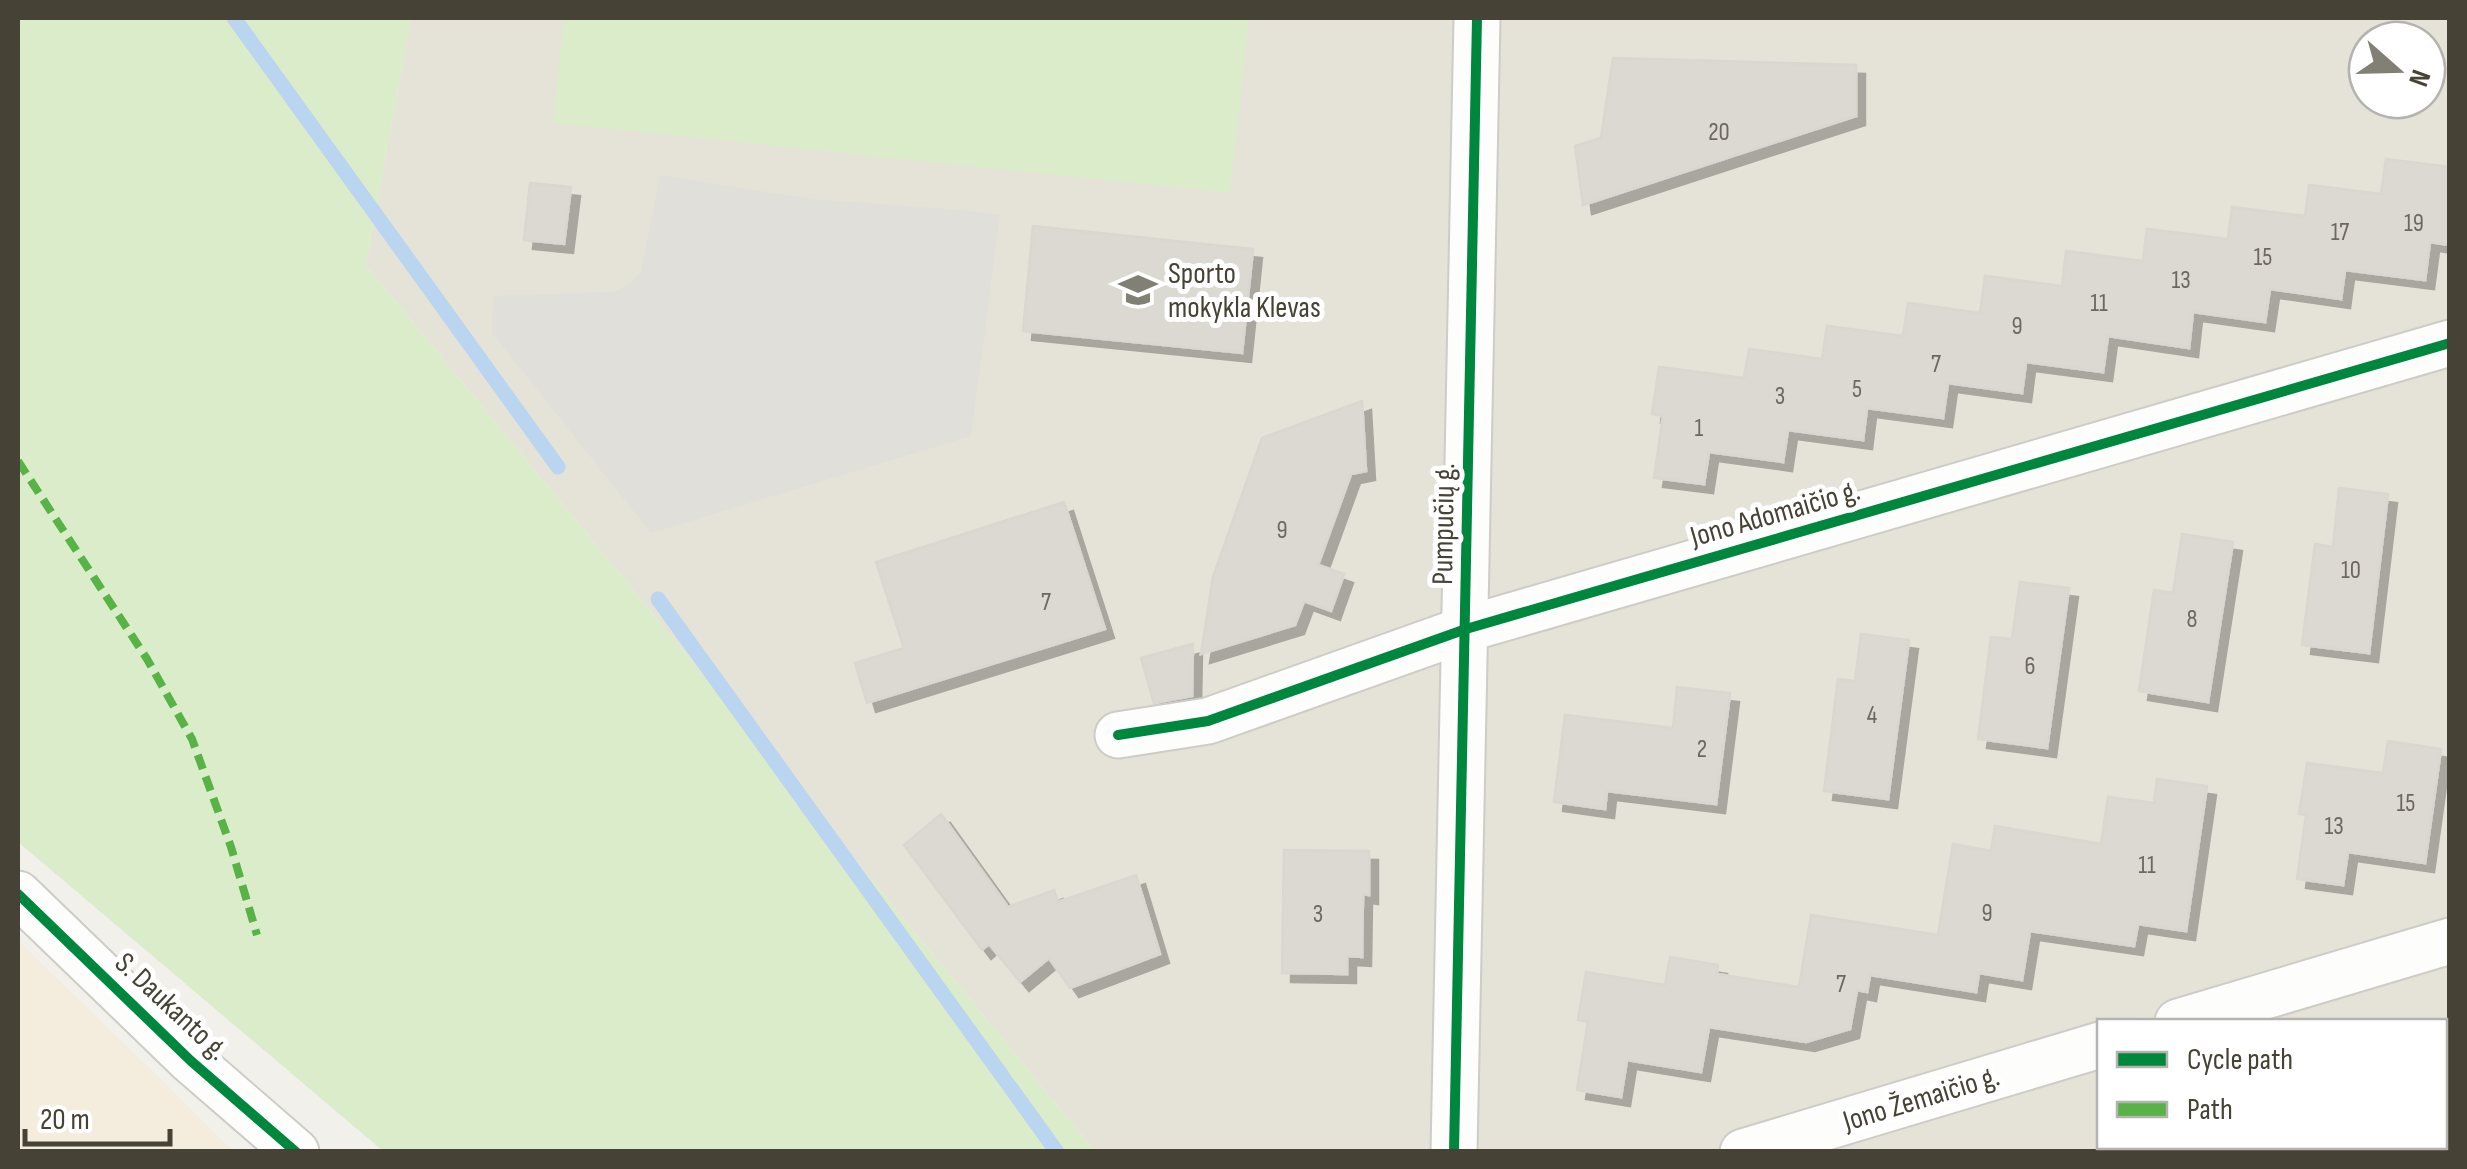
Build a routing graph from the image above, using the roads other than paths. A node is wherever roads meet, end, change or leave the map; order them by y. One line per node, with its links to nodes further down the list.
1 (1477, 18): 3 (street, Pumpučių g.)
2 (2450, 343): 3 (street, Jono Adomaičio g.)
3 (1466, 629): 4 (street, Jono Adomaičio g.); 10 (street, Pumpučių g.)
4 (1118, 735)
5 (18, 894): 9 (street, S. Daukanto g.)
6 (2450, 940): 7 (street)
7 (2188, 1019)
8 (2097, 1046): 11 (street, Jono Žemaičio g.)
9 (296, 1152)
10 (1454, 1152)
11 (1743, 1152)

